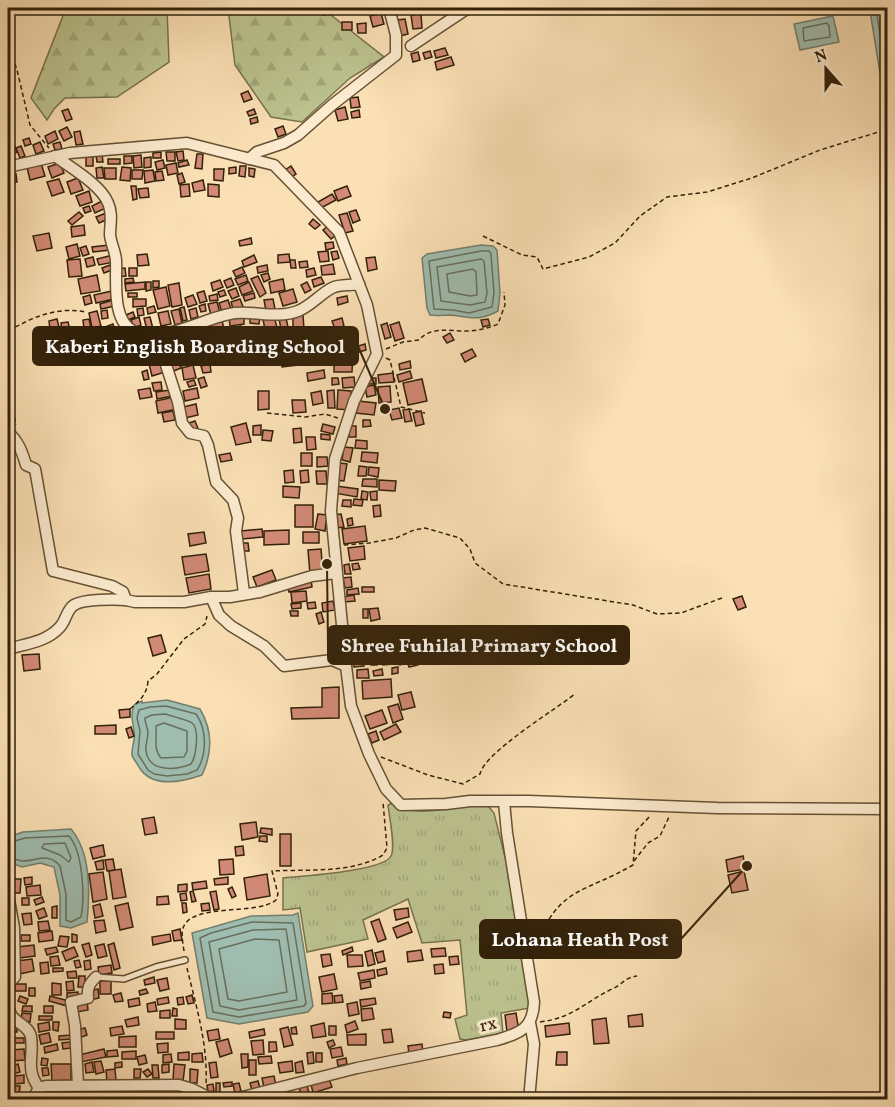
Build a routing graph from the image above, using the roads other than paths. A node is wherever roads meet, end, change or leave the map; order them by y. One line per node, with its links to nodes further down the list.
1 (389, 8): 5 (street)
2 (468, 8): 3 (street)
3 (411, 46)
4 (55, 156): 5 (street); 6 (street); 8 (street)
5 (249, 159): 7 (street)
6 (8, 167)
7 (359, 284): 8 (street); 10 (street)
8 (156, 334): 11 (street)
9 (12, 431): 13 (street)
10 (336, 573): 11 (street); 15 (street)
11 (244, 593): 12 (street)
12 (211, 597): 13 (street); 15 (street)
13 (126, 600): 14 (street)
14 (8, 649)
15 (346, 666): 16 (street)
16 (504, 802): 17 (street); 23 (street)
17 (888, 809)
18 (8, 894): 21 (street)
19 (185, 960): 20 (lane)
20 (96, 977): 24 (street)
21 (8, 994)
22 (8, 1004): 25 (street)
23 (530, 1023): 28 (street, rx); 29 (street)
24 (78, 1085): 25 (street); 26 (street)
25 (39, 1088): 27 (street)
26 (210, 1098)
27 (32, 1100)
28 (231, 1100)
29 (529, 1100)

